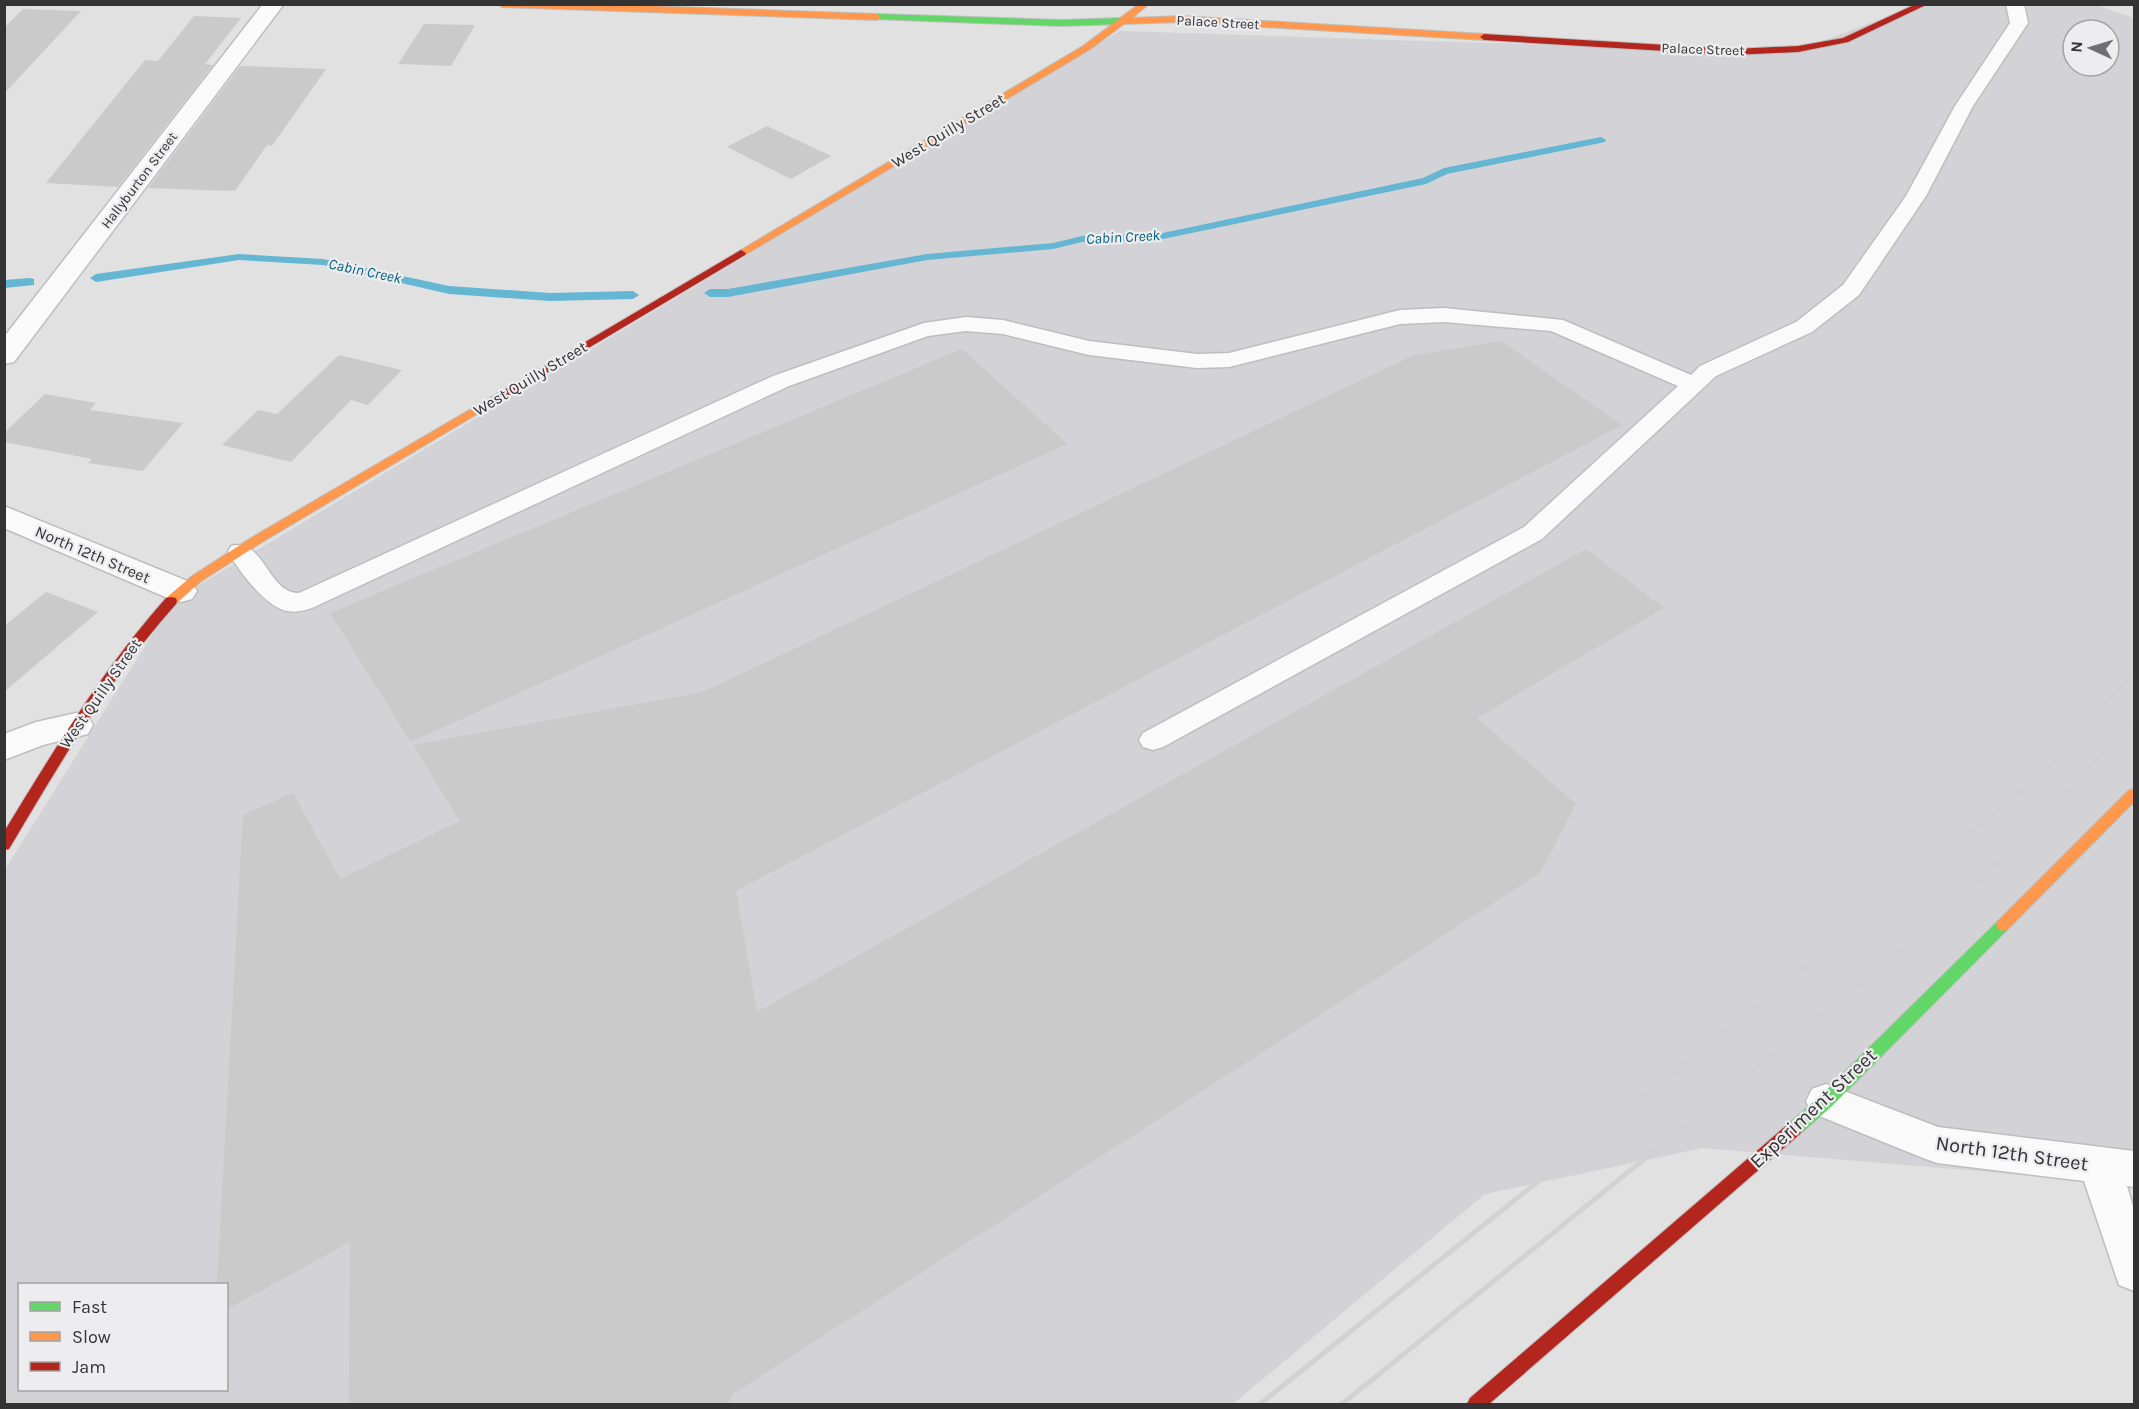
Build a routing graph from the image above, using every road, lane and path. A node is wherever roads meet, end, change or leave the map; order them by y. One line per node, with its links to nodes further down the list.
1 (274, 4): 8 (street, Hallyburton Street)
2 (502, 4): 6 (street, Palace Street)
3 (1145, 4): 7 (street, West Quilly Street)
4 (1924, 4): 7 (street, Palace Street)
5 (2015, 4): 9 (lane)
6 (603, 6): 7 (street, Palace Street)
7 (1122, 21): 11 (street, West Quilly Street)
8 (4, 356)
9 (1693, 384): 11 (lane); 14 (lane)
10 (4, 516): 12 (street, North 12th Street)
11 (240, 552): 12 (street, West Quilly Street)
12 (181, 591): 13 (street, West Quilly Street)
13 (76, 725): 15 (street); 17 (street, West Quilly Street)
14 (1153, 740)
15 (4, 748)
16 (2134, 794): 18 (street, Experiment Street)
17 (4, 845)
18 (1826, 1101): 19 (street, North 12th Street); 21 (street, Experiment Street)
19 (2117, 1167): 20 (street)
20 (2134, 1271)
21 (1476, 1404)

